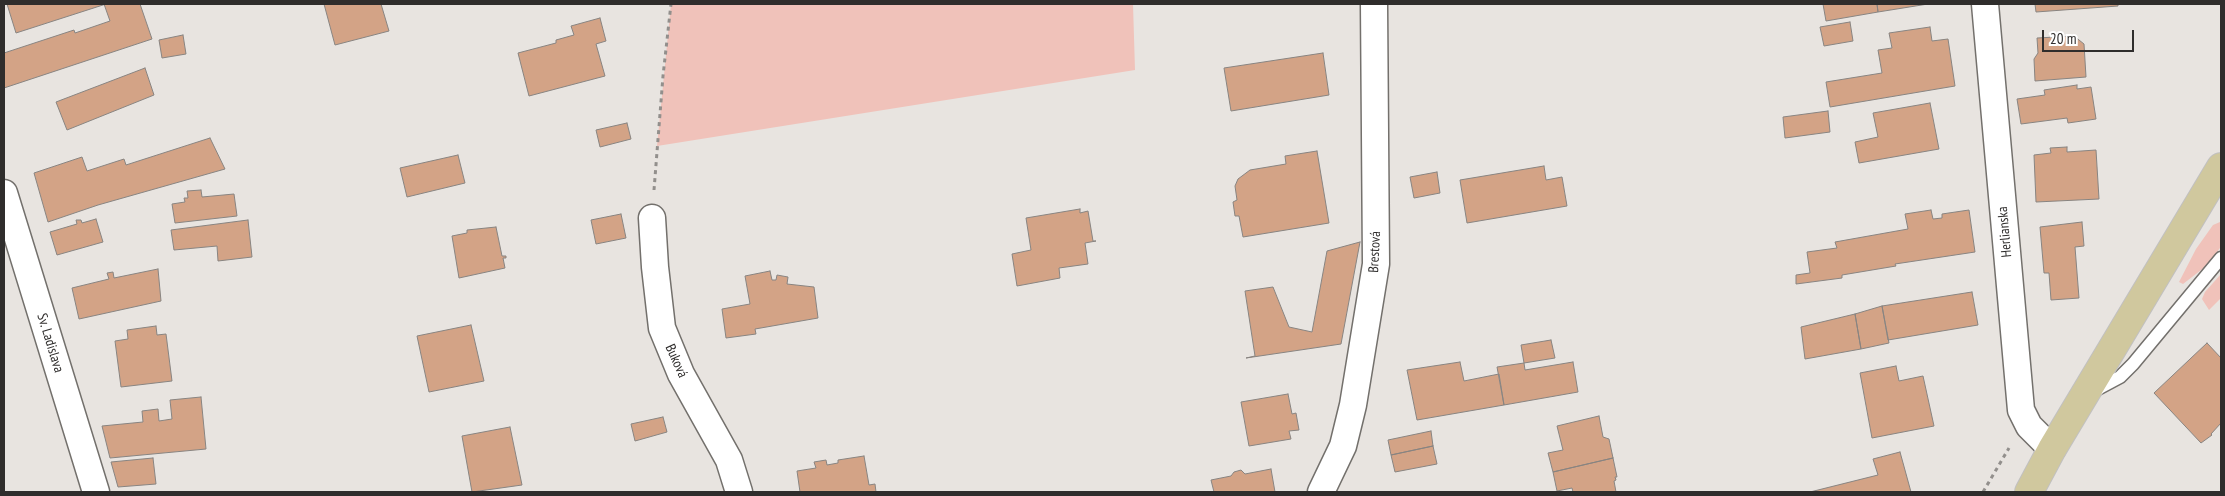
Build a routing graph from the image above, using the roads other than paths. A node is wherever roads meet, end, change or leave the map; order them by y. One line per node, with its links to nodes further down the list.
1 (1374, 4): 11 (street, Brestová)
2 (1985, 4): 8 (street, Herlianska)
3 (2221, 167): 7 (main road)
4 (4, 193): 9 (street, Sv. Ladislava)
5 (652, 218): 10 (street, Buková)
6 (2221, 258): 7 (lane)
7 (2083, 397): 8 (main road)
8 (2052, 449): 12 (main road)
9 (96, 492)
10 (739, 492)
11 (1321, 492)
12 (2029, 492)

